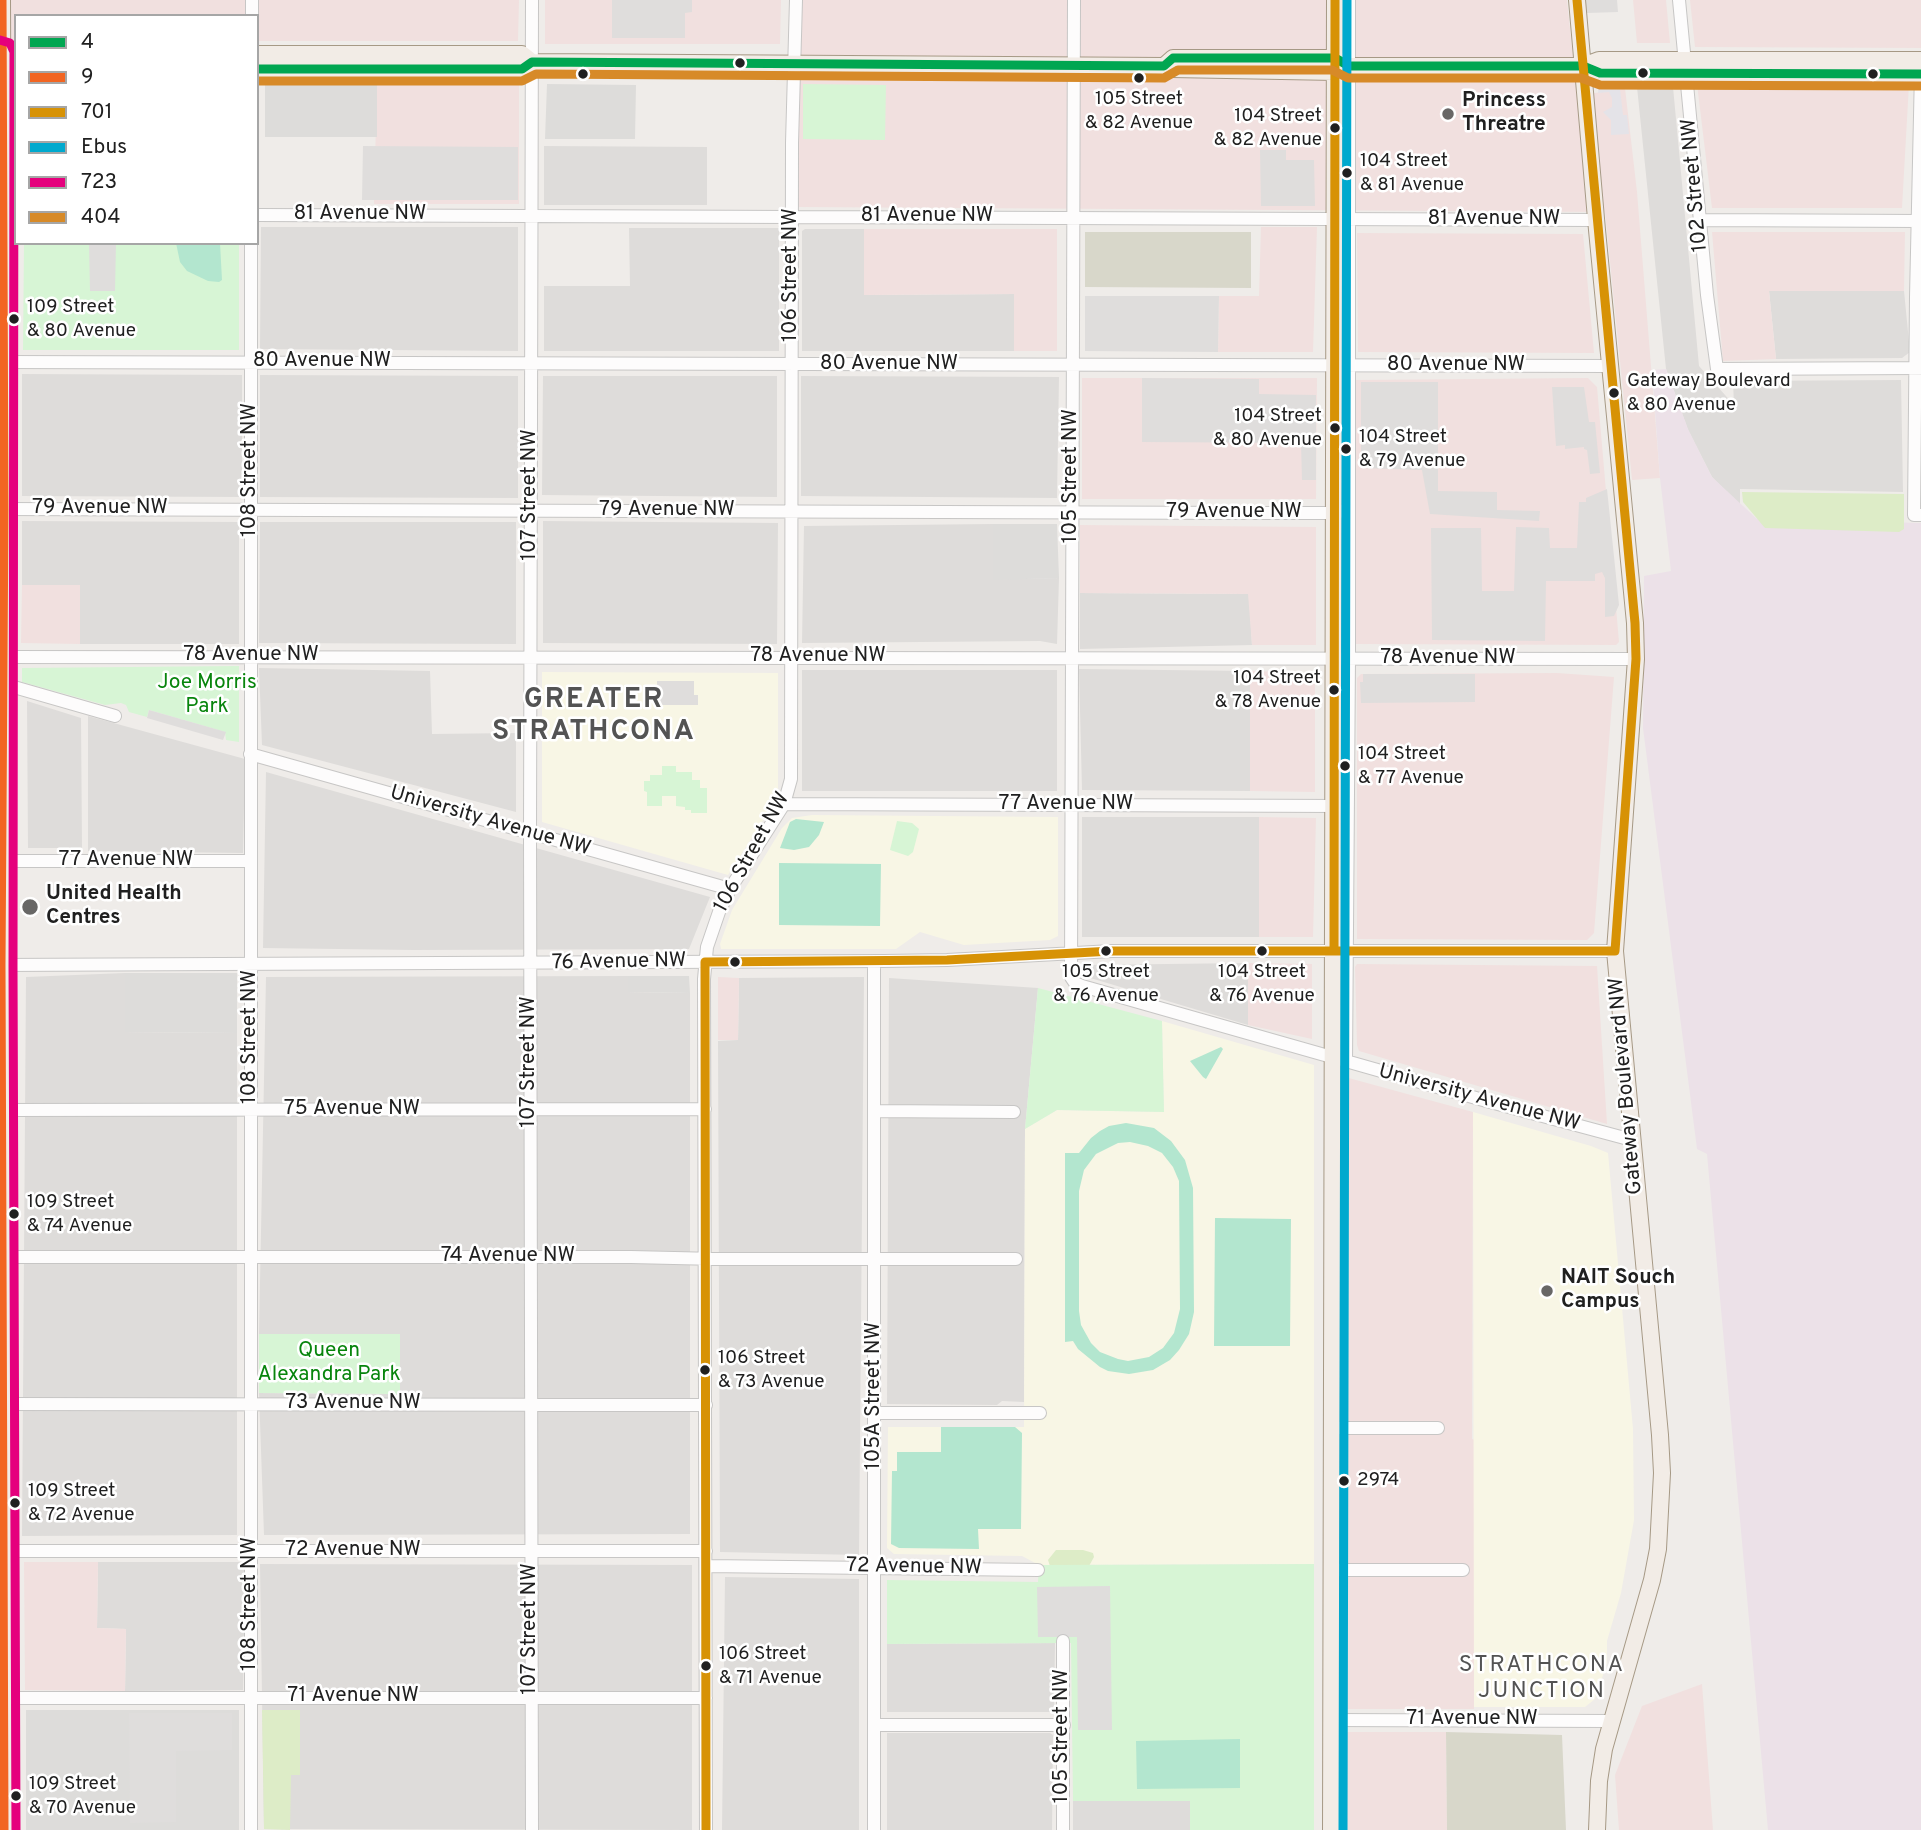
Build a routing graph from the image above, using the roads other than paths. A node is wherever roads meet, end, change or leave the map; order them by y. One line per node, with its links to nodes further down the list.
1 (2, 0): 11 (main road)
2 (532, 0): 12 (street, 107 Street NW)
3 (796, 0): 13 (street, 106 Street NW)
4 (1074, 0): 14 (street, 105 Street NW)
5 (1335, 0): 15 (main road)
6 (1349, 0): 15 (street)
7 (1577, 0): 16 (main road, Gateway Boulevard NW)
8 (1679, 0): 17 (street, 102 Street NW)
9 (259, 54): 12 (main road)
10 (1921, 60): 17 (main road)
11 (6, 61): 21 (main road)
12 (531, 62): 13 (main road); 18 (main road); 22 (street, 107 Street NW)
13 (793, 64): 14 (main road); 23 (street, 106 Street NW)
14 (1073, 65): 15 (main road); 24 (street, 105 Street NW)
15 (1340, 65): 16 (main road); 25 (main road)
16 (1583, 66): 17 (main road); 26 (main road, Gateway Boulevard NW)
17 (1685, 66): 19 (main road); 27 (street, 102 Street NW)
18 (259, 69)
19 (1921, 73): 28 (street)
20 (259, 215): 22 (street, 81 Avenue NW)
21 (6, 216): 30 (main road)
22 (531, 216): 23 (street, 81 Avenue NW); 32 (street, 107 Street NW)
23 (791, 217): 24 (street, 81 Avenue NW); 33 (street, 106 Street NW)
24 (1073, 218): 25 (street, 81 Avenue NW); 34 (street, 105 Street NW)
25 (1342, 219): 26 (street, 81 Avenue NW); 35 (main road)
26 (1596, 220): 36 (main road, Gateway Boulevard NW)
27 (1699, 220): 28 (street); 37 (street, 102 Street NW)
28 (1919, 221): 37 (street)
29 (251, 245): 31 (street, 108 Street NW)
30 (2, 362): 31 (street, 80 Avenue NW); 38 (main road)
31 (251, 362): 32 (street, 80 Avenue NW); 39 (street, 108 Street NW)
32 (531, 364): 33 (street, 80 Avenue NW); 40 (street, 107 Street NW)
33 (792, 364): 34 (street, 80 Avenue NW); 41 (street, 106 Street NW)
34 (1072, 365): 35 (street, 80 Avenue NW); 43 (street, 105 Street NW)
35 (1341, 366): 36 (street, 80 Avenue NW); 42 (main road)
36 (1610, 366): 51 (main road, Gateway Boulevard NW)
37 (1918, 368): 44 (street)
38 (2, 509): 39 (street, 79 Avenue NW); 47 (main road)
39 (250, 510): 40 (street, 79 Avenue NW); 45 (street, 108 Street NW)
40 (531, 510): 41 (street, 79 Avenue NW); 46 (street, 107 Street NW)
41 (791, 511): 43 (street, 79 Avenue NW); 48 (street, 106 Street NW)
42 (1341, 511): 43 (street, 79 Avenue NW); 50 (main road)
43 (1072, 512): 49 (street, 105 Street NW)
44 (1918, 515)
45 (250, 656): 46 (street, 78 Avenue NW); 47 (street, 78 Avenue NW); 54 (street, 108 Street NW)
46 (530, 656): 48 (street, 78 Avenue NW); 59 (street, 107 Street NW)
47 (1, 657): 52 (main road)
48 (790, 657): 49 (street, 78 Avenue NW); 55 (street, 106 Street NW)
49 (1071, 658): 50 (street, 78 Avenue NW); 56 (street, 105 Street NW)
50 (1342, 659): 51 (street, 78 Avenue NW); 57 (main road)
51 (1636, 659): 64 (main road, Gateway Boulevard NW)
52 (1, 683): 53 (street); 58 (main road)
53 (115, 716)
54 (250, 754): 59 (street, University Avenue NW); 61 (street, 108 Street NW)
55 (784, 804): 56 (street, 77 Avenue NW); 62 (street, 106 Street NW)
56 (1070, 805): 57 (street, 77 Avenue NW); 65 (street, 105 Street NW)
57 (1341, 806): 63 (main road)
58 (1, 814): 60 (main road)
59 (530, 833): 62 (street, University Avenue NW); 69 (street, 107 Street NW)
60 (1, 861): 61 (street, 77 Avenue NW); 70 (main road)
61 (250, 861): 68 (street, 108 Street NW)
62 (730, 889): 67 (street, 106 Street NW)
63 (1341, 950): 64 (street, 76 Avenue NW); 65 (street, 76 Avenue NW); 71 (main road)
64 (1615, 951): 78 (main road, Gateway Boulevard NW)
65 (1070, 952): 66 (street, 76 Avenue NW); 71 (street, University Avenue NW)
66 (874, 961): 67 (street, 76 Avenue NW); 76 (street, 105A Street NW)
67 (705, 962): 69 (street, 76 Avenue NW); 72 (street, 106 Street NW)
68 (250, 963): 69 (street, 76 Avenue NW); 70 (street, 76 Avenue NW); 74 (street, 108 Street NW)
69 (530, 964): 75 (street, 107 Street NW)
70 (1, 965): 73 (main road)
71 (1339, 1060): 78 (street, University Avenue NW); 91 (main road)
72 (705, 1109): 75 (street, 75 Avenue NW); 82 (street, 106 Street NW)
73 (1, 1110): 74 (street, 75 Avenue NW); 79 (main road)
74 (251, 1110): 75 (street, 75 Avenue NW); 80 (street, 108 Street NW)
75 (531, 1110): 81 (street, 107 Street NW)
76 (874, 1111): 77 (street); 83 (street, 105A Street NW)
77 (1014, 1112)
78 (1632, 1140): 108 (main road, Gateway Boulevard NW)
79 (1, 1257): 80 (street, 74 Avenue NW); 85 (main road)
80 (251, 1257): 81 (street, 74 Avenue NW); 86 (street, 108 Street NW)
81 (531, 1257): 82 (street, 74 Avenue NW); 87 (street, 107 Street NW)
82 (705, 1258): 83 (street, 74 Avenue NW); 88 (street, 106 Street NW)
83 (875, 1259): 84 (street, 74 Avenue NW); 89 (street, 105A Street NW)
84 (1016, 1259)
85 (1, 1404): 86 (street, 73 Avenue NW); 93 (main road)
86 (251, 1404): 87 (street, 73 Avenue NW); 94 (street, 108 Street NW)
87 (531, 1405): 88 (street, 73 Avenue NW); 95 (street, 107 Street NW)
88 (706, 1405): 96 (street, 106 Street NW)
89 (875, 1413): 90 (street); 98 (street, 105A Street NW)
90 (1040, 1413)
91 (1332, 1428): 92 (street); 100 (main road)
92 (1438, 1428)
93 (2, 1551): 94 (street, 72 Avenue NW); 104 (main road)
94 (251, 1551): 95 (street, 72 Avenue NW); 105 (street, 108 Street NW)
95 (531, 1551): 96 (street, 72 Avenue NW); 103 (street, 107 Street NW)
96 (706, 1551): 97 (street, 106 Street NW)
97 (706, 1566): 98 (street, 72 Avenue NW); 106 (street, 106 Street NW)
98 (874, 1568): 99 (street, 72 Avenue NW); 109 (street, 105A Street NW)
99 (1038, 1570)
100 (1332, 1570): 101 (street); 107 (main road)
101 (1463, 1570)
102 (1063, 1641): 110 (street, 105 Street NW)
103 (532, 1697): 105 (street, 71 Avenue NW); 106 (street, 71 Avenue NW); 113 (street, 107 Street NW)
104 (2, 1698): 105 (street, 71 Avenue NW); 111 (main road)
105 (251, 1698): 112 (street, 108 Street NW)
106 (706, 1698): 114 (street, 106 Street NW)
107 (1332, 1720): 108 (street, 71 Avenue NW); 117 (main road)
108 (1611, 1721): 118 (main road, Gateway Boulevard NW)
109 (874, 1725): 110 (street); 115 (street, 105A Street NW)
110 (1063, 1725): 116 (street, 105 Street NW)
111 (4, 1830)
112 (251, 1830)
113 (531, 1830)
114 (706, 1830)
115 (874, 1830)
116 (1063, 1830)
117 (1331, 1830)
118 (1597, 1830)

